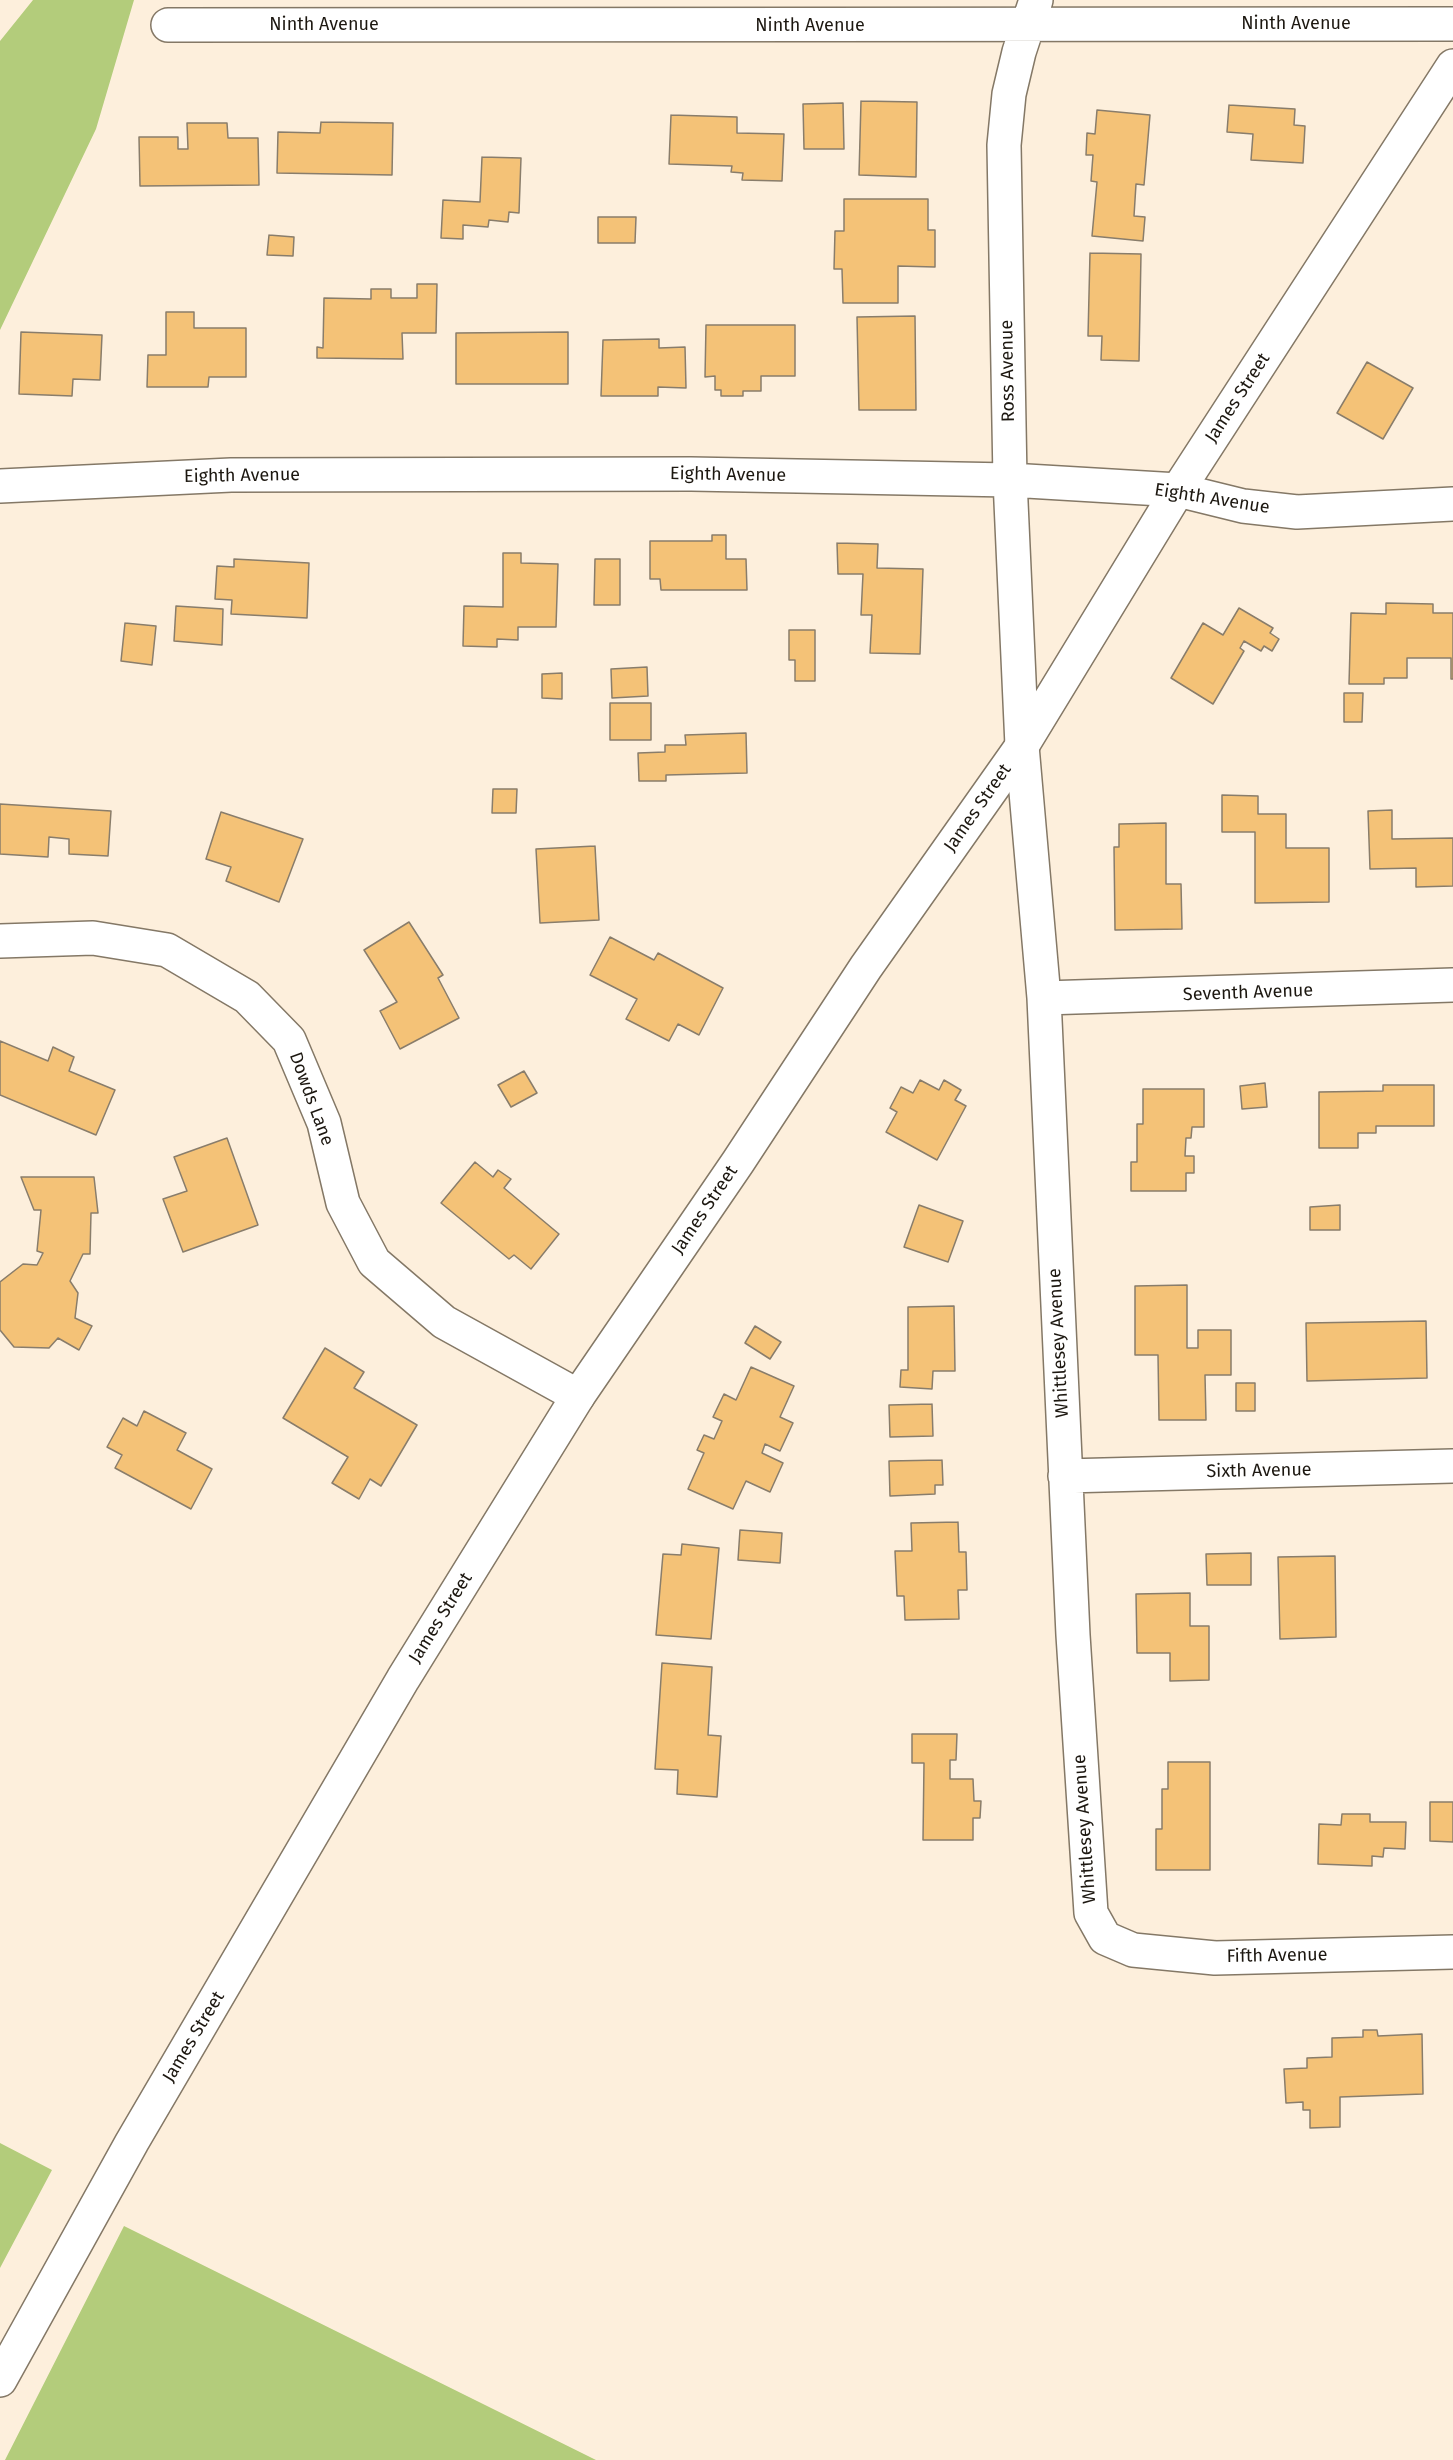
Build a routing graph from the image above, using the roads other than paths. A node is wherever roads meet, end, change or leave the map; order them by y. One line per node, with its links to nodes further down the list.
1 (1033, 12): 2 (street, Ninth Avenue); 3 (street, Ninth Avenue); 5 (street, Ross Avenue)
2 (1453, 24)
3 (168, 25)
4 (1453, 66): 7 (street, James Street)
5 (1010, 480): 6 (street, Eighth Avenue); 7 (street, Eighth Avenue); 9 (street, Ross Avenue)
6 (0, 486)
7 (1178, 490): 8 (street, Eighth Avenue); 9 (street, James Street)
8 (1453, 504)
9 (1022, 746): 12 (street, Whittlesey Avenue); 13 (street, James Street)
10 (0, 941): 13 (street, Dowds Lane)
11 (1453, 985): 12 (street, Seventh Avenue)
12 (1044, 998): 15 (street, Whittlesey Avenue)
13 (578, 1395): 18 (street, James Street)
14 (1453, 1466): 15 (street, Sixth Avenue)
15 (1065, 1476): 16 (street, Whittlesey Avenue)
16 (1105, 1938): 17 (street, Fifth Avenue)
17 (1453, 1952)
18 (0, 2380)

